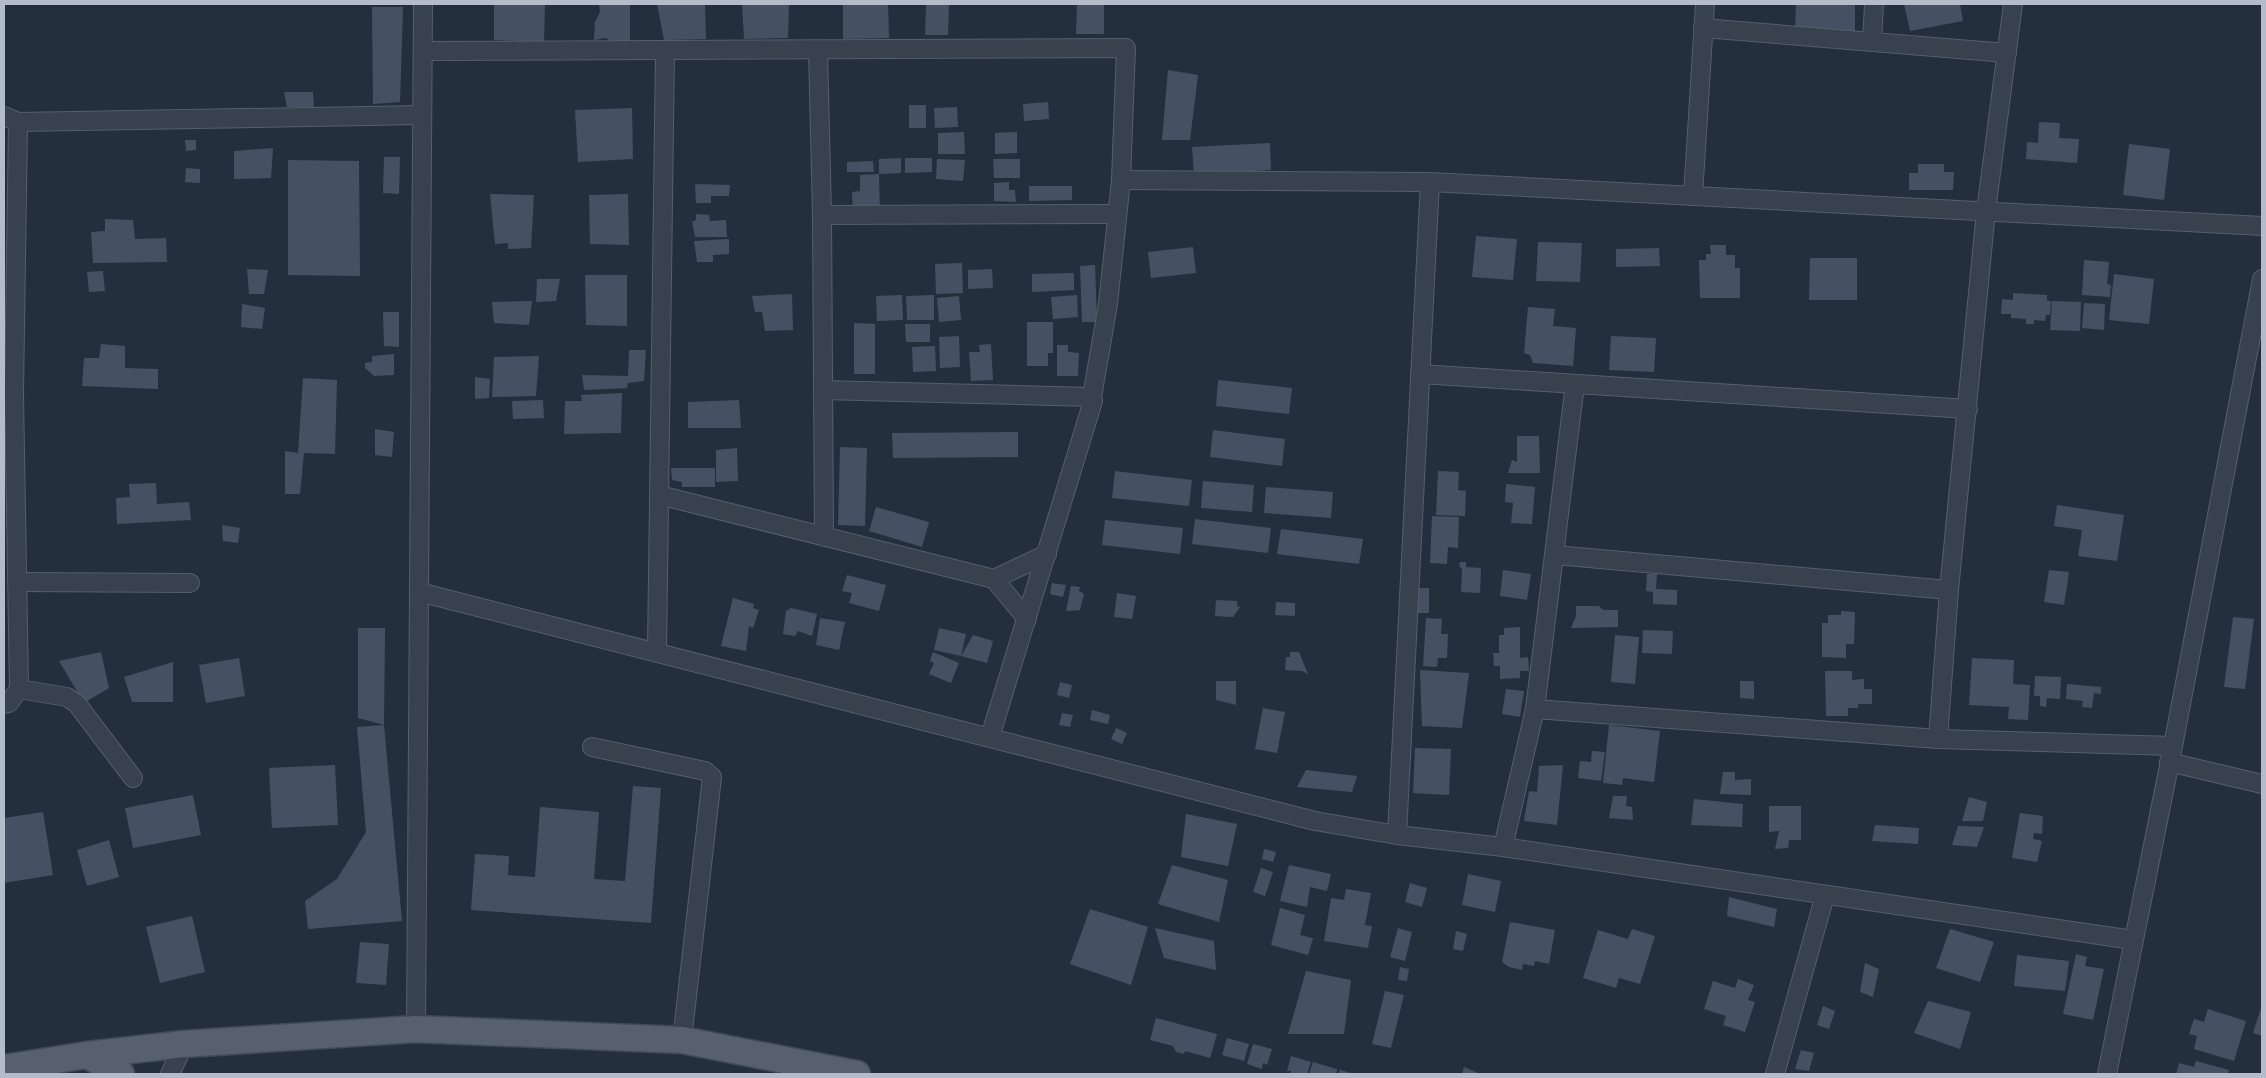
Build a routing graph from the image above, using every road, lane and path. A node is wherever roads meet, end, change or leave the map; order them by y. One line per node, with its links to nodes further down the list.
1 (423, 4): 9 (street)
2 (1705, 4): 5 (street)
3 (1874, 4): 6 (street)
4 (2013, 4): 10 (street)
5 (1704, 28): 6 (street); 15 (street)
6 (1872, 42): 10 (street)
7 (665, 50): 8 (street); 9 (street); 26 (street)
8 (818, 50): 13 (street); 18 (street)
9 (423, 51): 11 (street)
10 (2006, 53): 16 (street)
11 (422, 115): 12 (street); 34 (street)
12 (11, 119): 31 (street)
13 (1121, 180): 14 (street); 17 (street)
14 (1430, 182): 15 (street); 21 (street)
15 (1693, 196): 16 (street)
16 (1986, 211): 19 (street); 25 (street)
17 (1117, 214): 18 (street); 24 (street)
18 (822, 215): 23 (street)
19 (2262, 226)
20 (2262, 279): 43 (street)
21 (1420, 374): 22 (street); 46 (street)
22 (1575, 384): 25 (street); 29 (street)
23 (823, 390): 24 (street); 27 (street)
24 (1092, 397): 28 (street)
25 (1968, 409): 33 (street)
26 (659, 495): 27 (street); 36 (street)
27 (824, 537): 30 (street)
28 (1046, 554): 30 (street); 35 (street)
29 (1555, 555): 33 (street); 39 (street)
30 (994, 579): 35 (street)
31 (17, 582): 32 (street); 37 (street)
32 (190, 583)
33 (1949, 590): 41 (street)
34 (419, 592): 36 (street); 50 (street)
35 (1027, 619): 40 (street)
36 (657, 652): 40 (street)
37 (18, 689): 38 (street); 44 (street)
38 (4, 704)
39 (1535, 708): 41 (street); 47 (street)
40 (990, 737): 46 (street)
41 (1938, 740): 43 (street)
42 (592, 747): 51 (street)
43 (2171, 754): 45 (street); 49 (street)
44 (133, 778)
45 (2262, 784)
46 (1398, 835): 47 (street)
47 (1503, 847): 48 (street)
48 (1825, 895): 49 (street); 58 (street)
49 (2133, 940): 59 (street)
50 (416, 1029): 51 (main road); 52 (main road)
51 (682, 1040): 57 (main road)
52 (184, 1044): 53 (main road); 56 (street)
53 (87, 1055): 54 (main road); 55 (main road)
54 (4, 1068)
55 (121, 1074)
56 (170, 1074)
57 (857, 1074)
58 (1775, 1074)
59 (2107, 1074)

